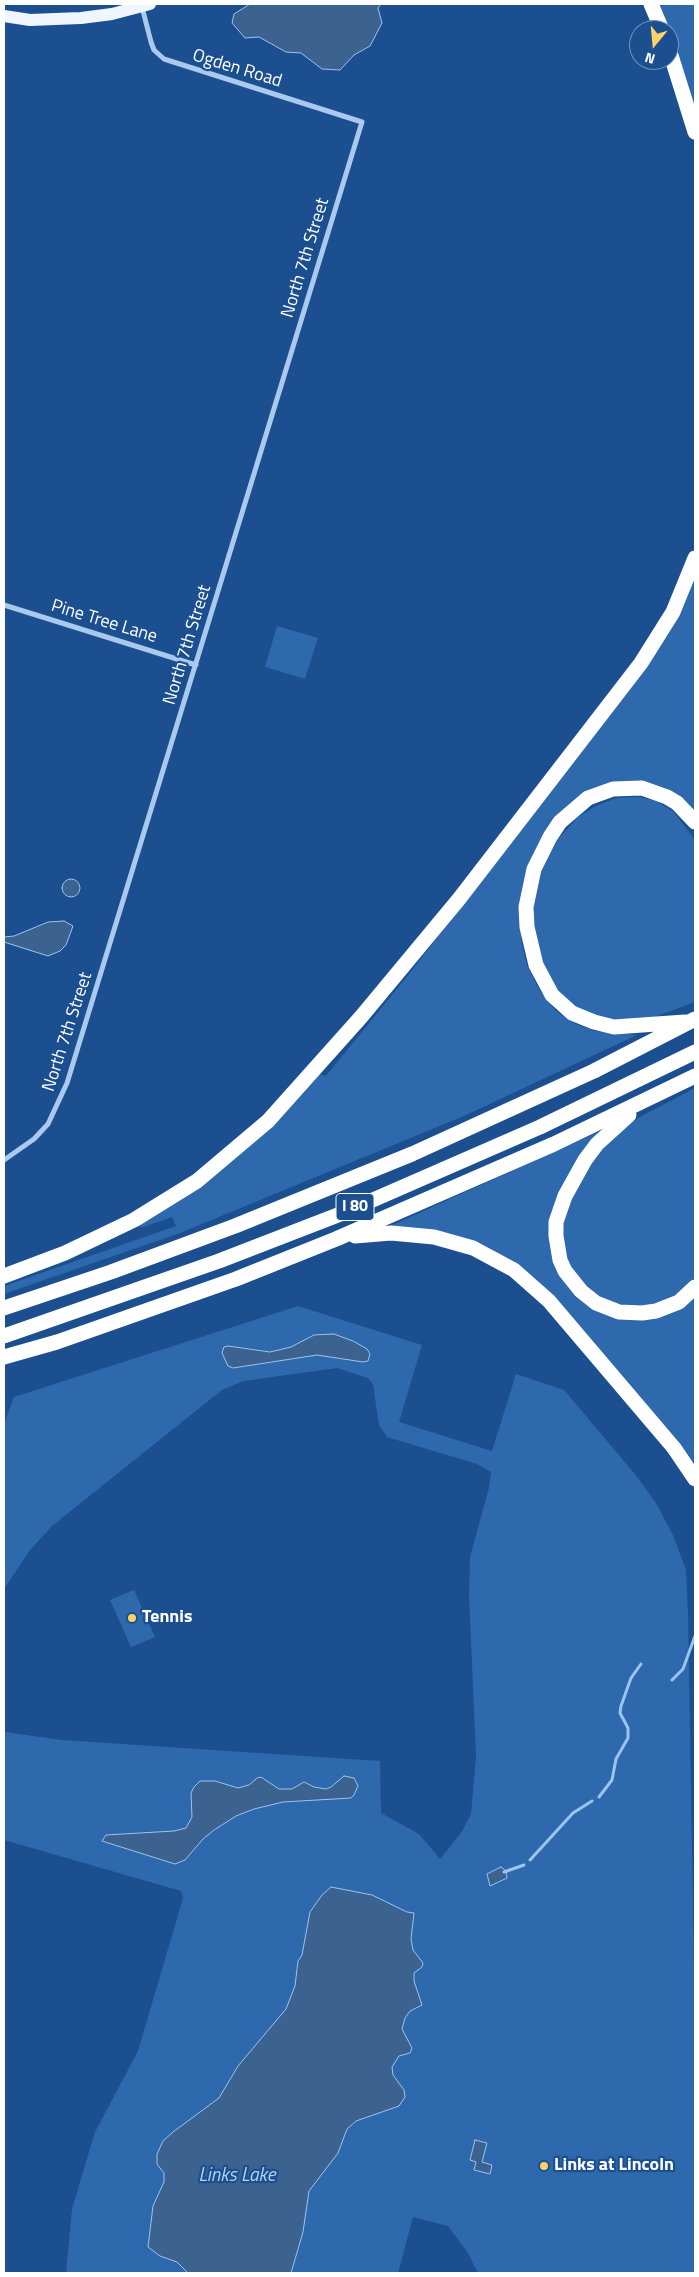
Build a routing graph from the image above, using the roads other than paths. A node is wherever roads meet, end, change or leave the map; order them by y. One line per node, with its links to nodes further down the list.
1 (651, 4): 4 (highway)
2 (145, 5): 3 (main road); 6 (street, Ogden Road)
3 (4, 16)
4 (658, 20)
5 (676, 70): 7 (highway)
6 (362, 122): 10 (street, North 7th Street)
7 (695, 132)
8 (695, 558): 18 (highway)
9 (4, 606): 10 (street, Pine Tree Lane)
10 (196, 666): 16 (street, North 7th Street)
11 (695, 822): 12 (highway)
12 (693, 1020): 20 (highway, I 80)
13 (695, 1052): 21 (highway, I 80)
14 (695, 1076): 15 (highway)
15 (655, 1096): 17 (highway); 19 (highway)
16 (6, 1159)
17 (336, 1239): 22 (highway); 23 (highway)
18 (4, 1276)
19 (695, 1288)
20 (4, 1308)
21 (4, 1336)
22 (4, 1358)
23 (695, 1479)

